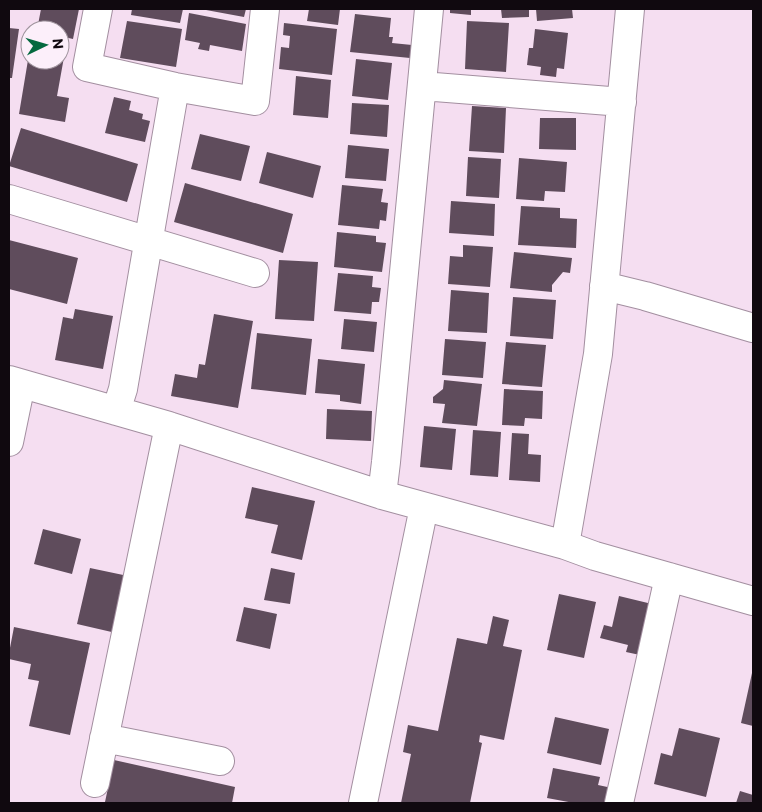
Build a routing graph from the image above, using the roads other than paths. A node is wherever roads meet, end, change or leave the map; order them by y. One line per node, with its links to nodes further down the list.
1 (98, 9): 6 (street)
2 (265, 9): 6 (street)
3 (429, 9): 5 (street)
4 (630, 9): 7 (street)
5 (422, 86): 7 (street); 17 (street)
6 (175, 87): 9 (street)
7 (622, 102): 11 (street)
8 (9, 199): 9 (street)
9 (148, 241): 10 (street); 14 (street)
10 (254, 273)
11 (604, 286): 12 (street); 19 (street)
12 (753, 328)
13 (15, 382): 14 (street); 16 (street)
14 (116, 411): 15 (street)
15 (170, 426): 17 (street); 22 (street)
16 (9, 442)
17 (382, 495): 18 (street)
18 (424, 507): 19 (street); 25 (street)
19 (565, 545): 20 (street)
20 (669, 577): 21 (street); 26 (street)
21 (753, 601)
22 (104, 738): 23 (street); 24 (street)
23 (220, 761)
24 (95, 783)
25 (363, 803)
26 (619, 803)

